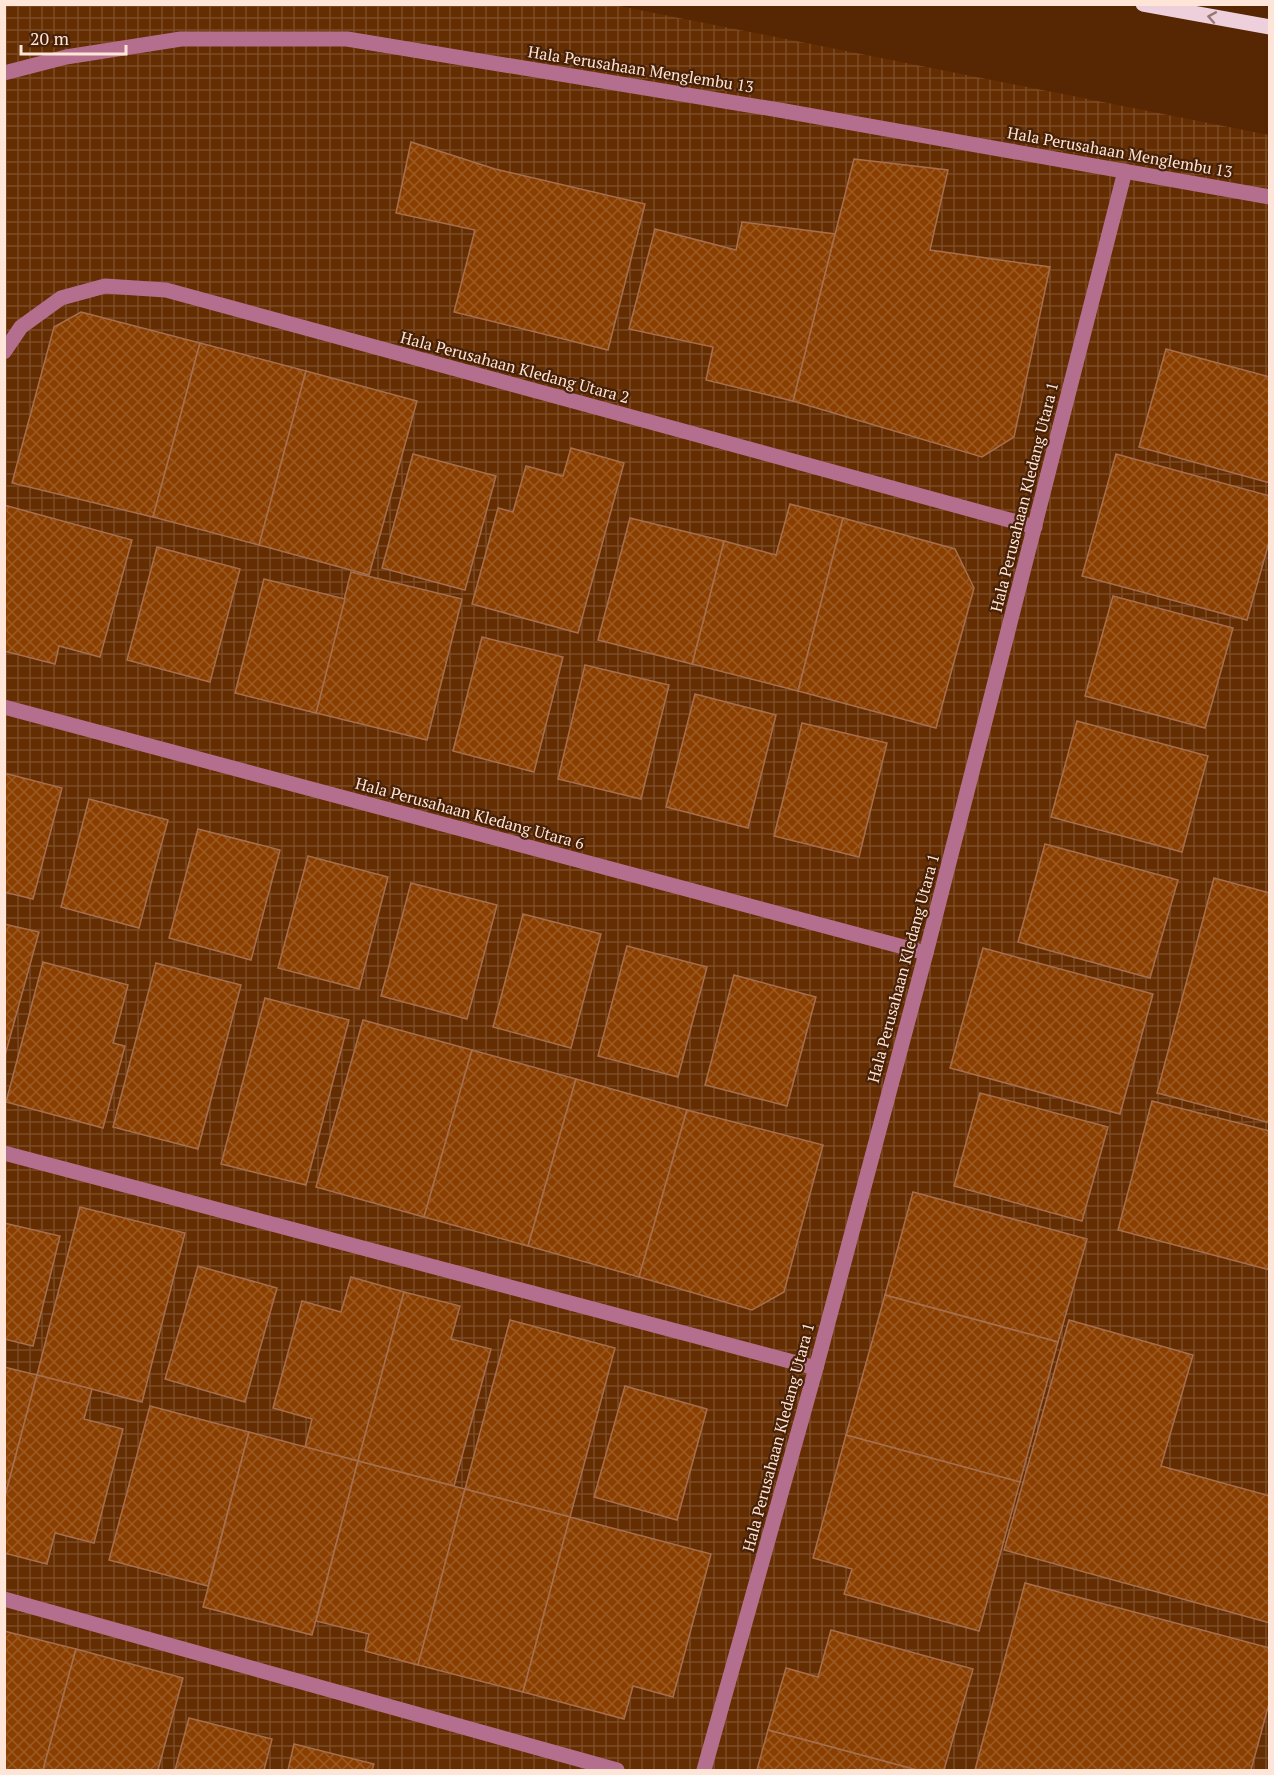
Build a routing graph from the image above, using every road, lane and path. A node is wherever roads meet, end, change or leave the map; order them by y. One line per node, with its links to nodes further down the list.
1 (1143, 4): 2 (main road, one-way to 1)
2 (1269, 27)
3 (4, 73): 4 (street, Hala Perusahaan Menglembu 13)
4 (1125, 171): 5 (street, Hala Perusahaan Menglembu 13); 7 (street, Hala Perusahaan Kledang Utara 1)
5 (1269, 197)
6 (4, 352): 7 (street, Hala Perusahaan Kledang Utara 2)
7 (1035, 527): 9 (street, Hala Perusahaan Kledang Utara 1)
8 (4, 707): 9 (street, Hala Perusahaan Kledang Utara 6)
9 (926, 953): 11 (street, Hala Perusahaan Kledang Utara 1)
10 (4, 1153): 11 (street)
11 (816, 1368): 14 (street, Hala Perusahaan Kledang Utara 1)
12 (4, 1599): 13 (street)
13 (617, 1770)
14 (704, 1770)

